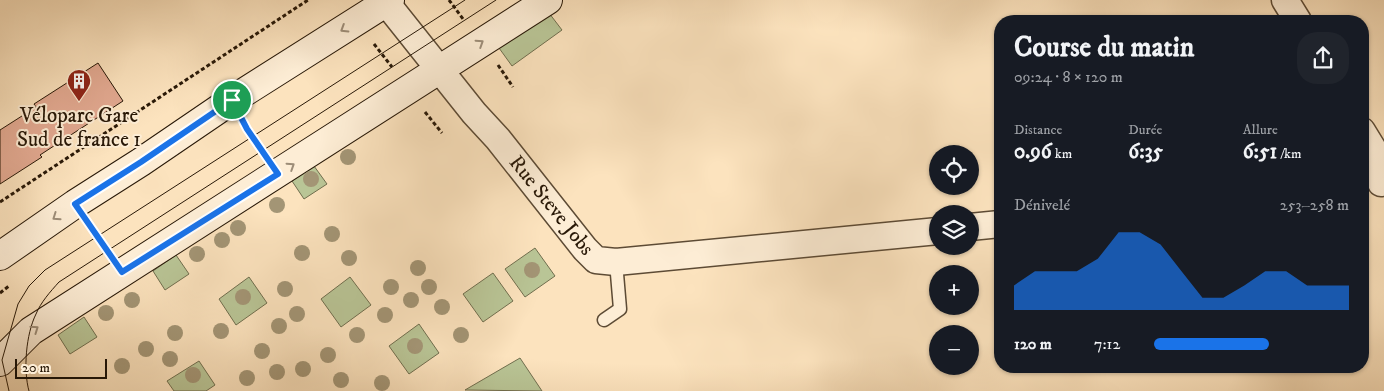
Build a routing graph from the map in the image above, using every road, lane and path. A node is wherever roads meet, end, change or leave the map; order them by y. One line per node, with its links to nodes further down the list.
1 (308, 0): 11 (path)
2 (548, 0): 6 (street, one-way to 2)
3 (1285, 0): 5 (street)
4 (386, 1): 6 (street, Rue Steve Jobs); 7 (street, one-way to 7)
5 (1294, 15)
6 (439, 70): 9 (street, one-way to 6); 17 (street, Rue Steve Jobs)
7 (232, 100): 9 (path); 12 (street)
8 (1369, 142): 10 (street)
9 (278, 174): 18 (street)
10 (1376, 183)
11 (0, 202)
12 (75, 204): 16 (street, one-way to 16); 18 (path)
13 (994, 225): 14 (street)
14 (979, 226)
15 (929, 232): 17 (street, Rue Steve Jobs)
16 (0, 256)
17 (616, 262): 19 (lane)
18 (122, 272): 20 (street, one-way to 18)
19 (604, 320)
20 (0, 362)

